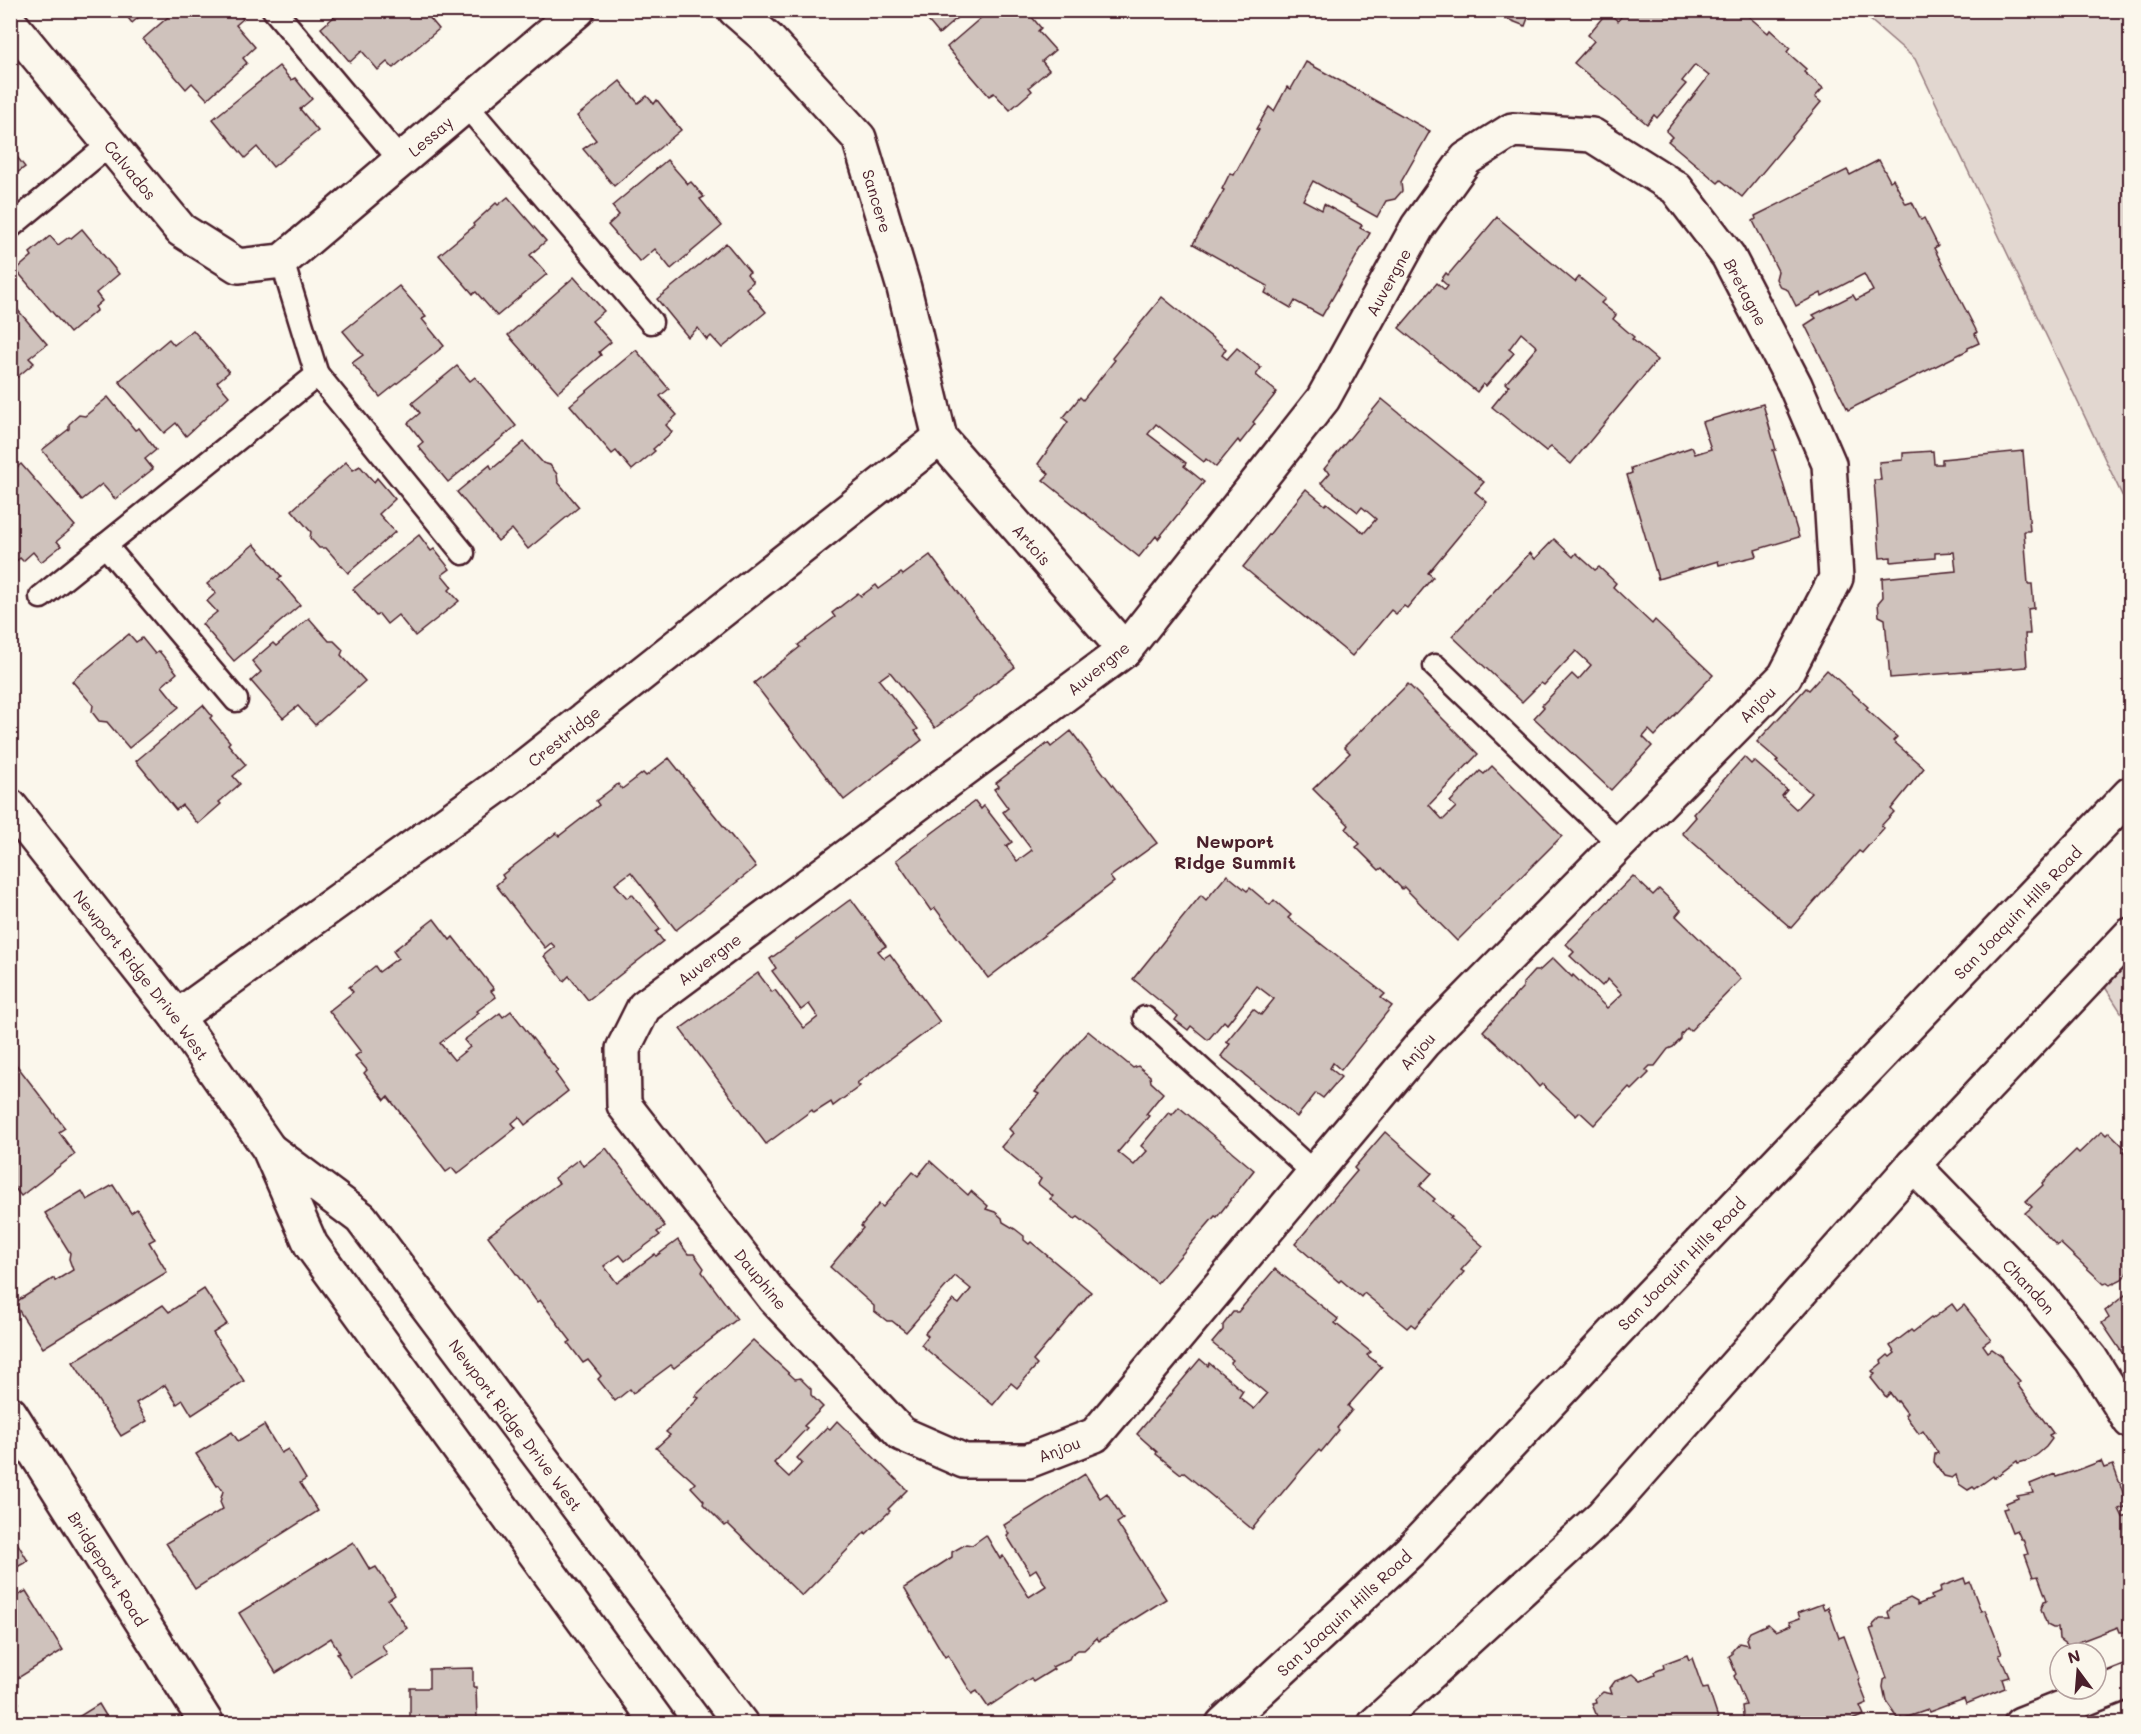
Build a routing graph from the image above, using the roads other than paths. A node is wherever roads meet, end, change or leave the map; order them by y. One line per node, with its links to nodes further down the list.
1 (274, 10): 8 (lane)
2 (578, 10): 5 (street, Lessay)
3 (735, 10): 13 (street, Sancere)
4 (10, 23): 7 (street, Calvados)
5 (466, 105): 8 (street, Lessay); 11 (lane)
6 (1512, 130): 16 (street, Bretagne); 18 (street, Auvergne)
7 (110, 144): 9 (lane); 10 (street, Calvados)
8 (402, 161): 10 (street, Lessay)
9 (10, 227)
10 (282, 261): 12 (lane)
11 (651, 322)
12 (316, 373): 14 (lane); 15 (lane)
13 (940, 438): 18 (street, Artois); 25 (street, Crestridge)
14 (105, 545): 17 (lane); 20 (lane)
15 (463, 553)
16 (1836, 578): 23 (street, Anjou)
17 (41, 597)
18 (1125, 650): 27 (street, Auvergne)
19 (1435, 666): 23 (lane)
20 (236, 700)
21 (2130, 794): 38 (street, San Joaquin Hills Road)
22 (10, 806): 25 (street, Newport Ridge Drive West)
23 (1620, 844): 30 (street, Anjou)
24 (2130, 934): 29 (street)
25 (177, 1017): 28 (street, Newport Ridge Drive West)
26 (1145, 1018): 30 (lane)
27 (623, 1049): 33 (street, Dauphine)
28 (268, 1149): 36 (street, Newport Ridge Drive West); 37 (street, Newport Ridge Drive West)
29 (1913, 1165): 32 (street, Chandon); 39 (street)
30 (1314, 1173): 33 (street, Anjou)
31 (10, 1413): 35 (street, Bridgeport Road)
32 (2130, 1422)
33 (964, 1461)
34 (2130, 1681): 40 (street)
35 (207, 1724)
36 (659, 1724)
37 (741, 1724)
38 (1223, 1724)
39 (1375, 1724)
40 (2021, 1724)

